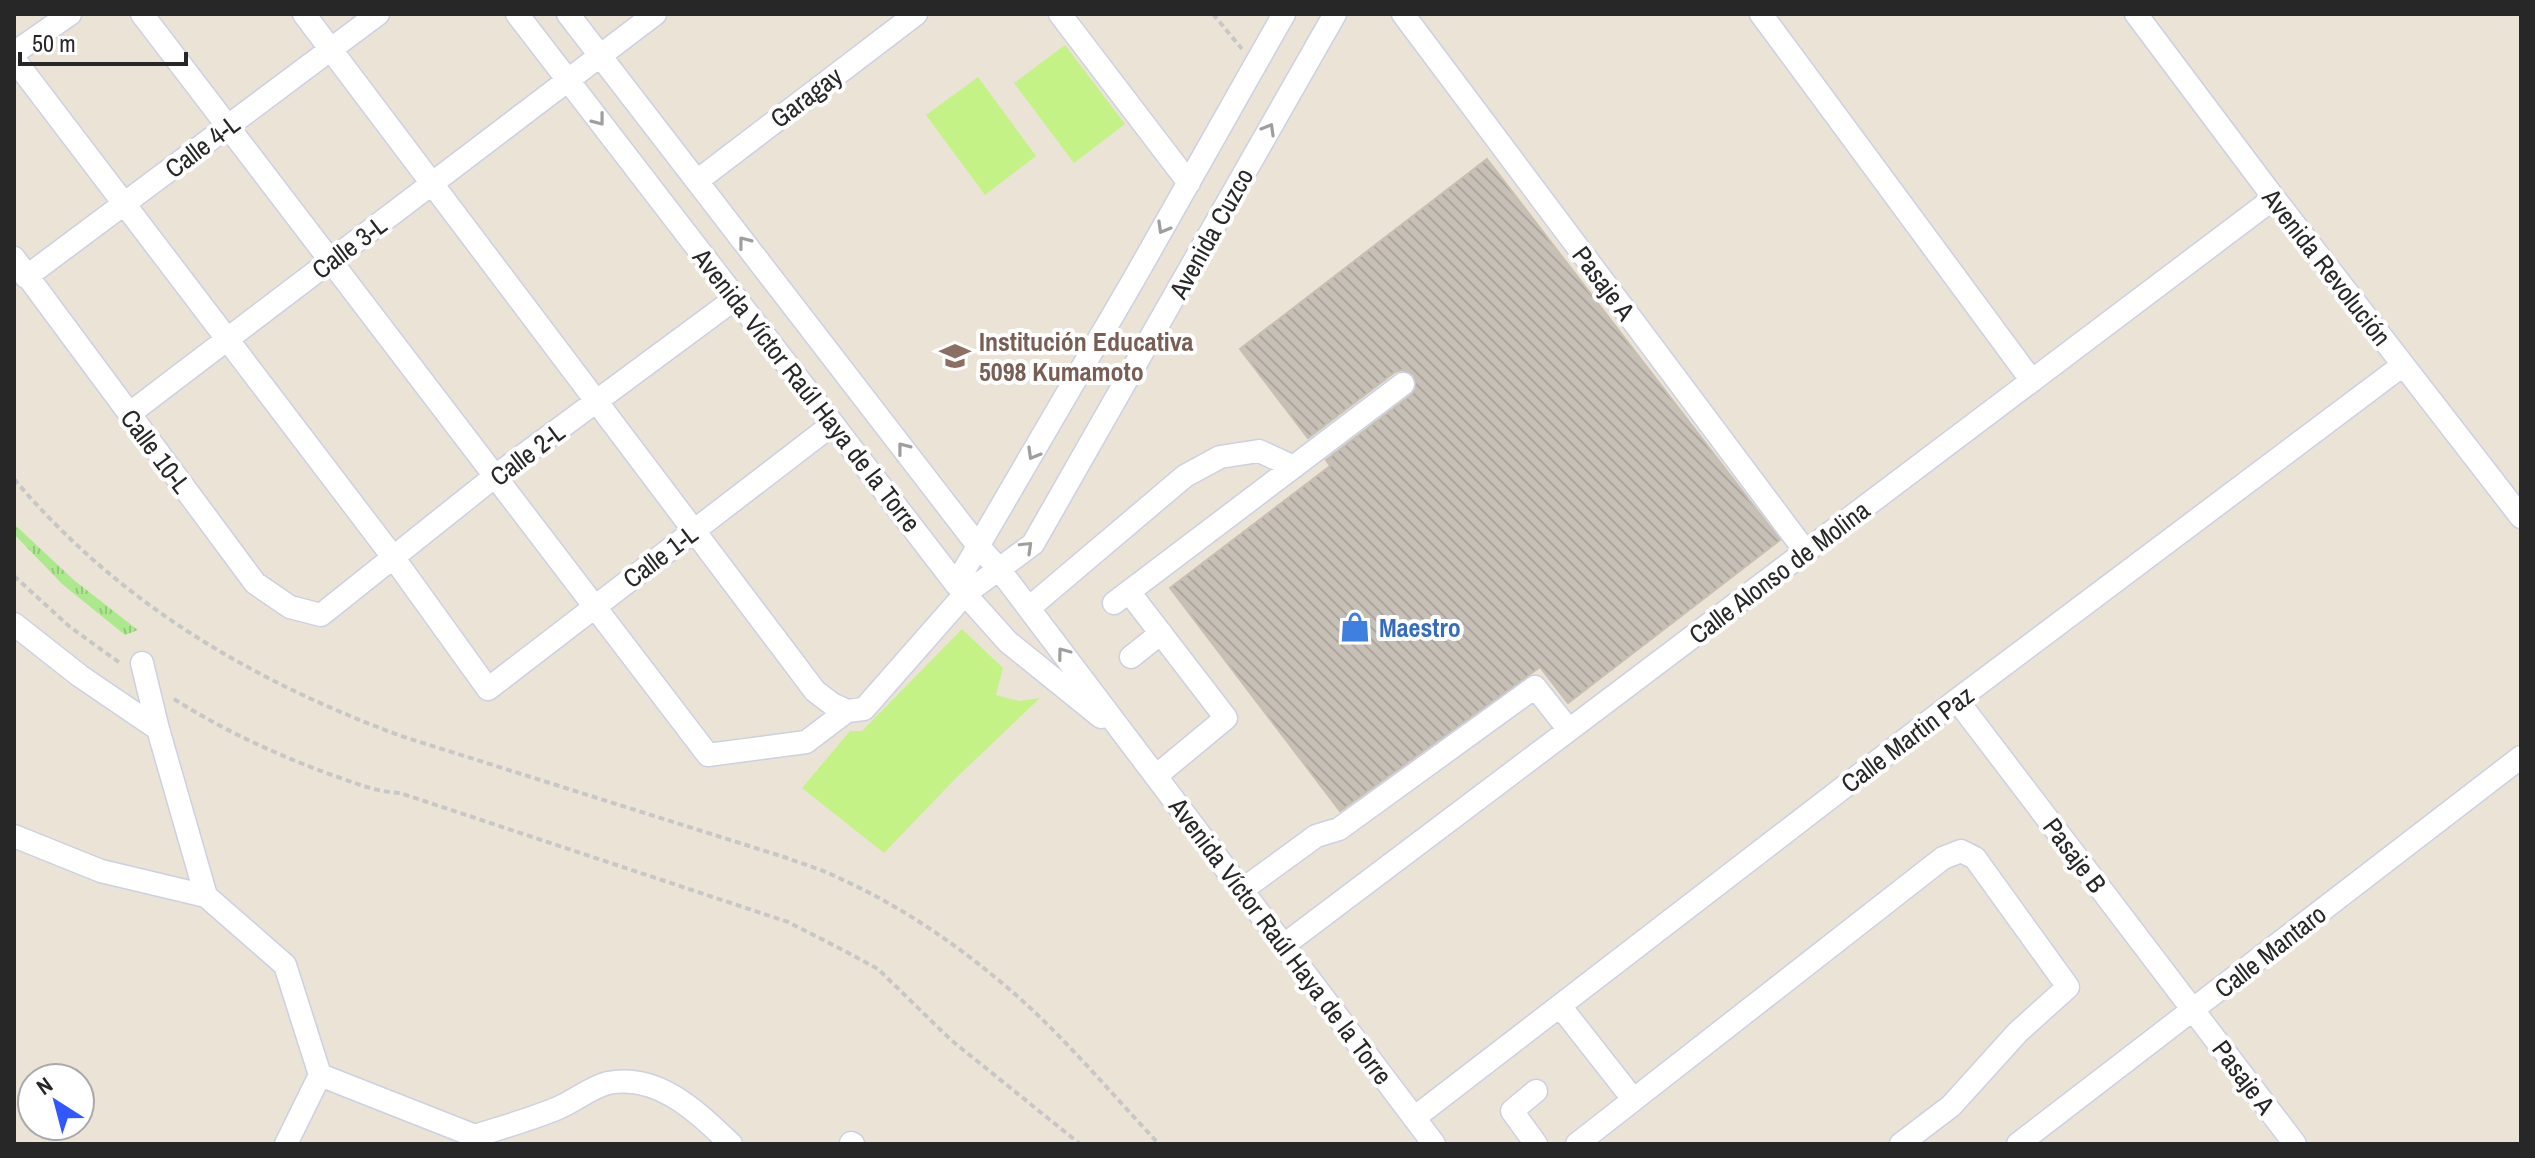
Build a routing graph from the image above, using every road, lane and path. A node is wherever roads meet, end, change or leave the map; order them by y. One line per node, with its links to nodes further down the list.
1 (70, 14): 18 (street)
2 (142, 14): 21 (street)
3 (304, 14): 16 (street)
4 (378, 14): 16 (street, Calle 4-L)
5 (517, 14): 20 (street, Avenida Víctor Raúl Haya de la Torre)
6 (568, 14): 17 (street, Avenida Víctor Raúl Haya de la Torre)
7 (655, 14): 17 (street, Calle 3-L)
8 (916, 14): 22 (street, Garagay)
9 (1060, 14): 23 (street)
10 (1213, 14): 19 (path)
11 (1284, 14): 19 (street, Avenida Cuzco)
12 (1335, 14): 45 (street, Avenida Cuzco, one-way to 12)
13 (1403, 14): 43 (street, Pasaje A)
14 (1761, 14): 32 (street)
15 (2136, 14): 25 (street, Avenida Revolución)
16 (330, 50): 21 (street, Calle 4-L); 24 (street)
17 (600, 55): 20 (street, Calle 3-L); 22 (street, Avenida Víctor Raúl Haya de la Torre)
18 (14, 56): 26 (street)
19 (1255, 63): 23 (street, Avenida Cuzco)
20 (569, 81): 24 (street, Calle 3-L); 29 (street, Avenida Víctor Raúl Haya de la Torre, one-way to 29)
21 (227, 128): 26 (street, Calle 4-L); 27 (street)
22 (697, 181): 42 (street, Avenida Víctor Raúl Haya de la Torre, one-way to 22)
23 (1189, 183): 42 (street, Avenida Cuzco, one-way to 42)
24 (432, 184): 27 (street, Calle 3-L); 34 (street)
25 (2274, 198): 31 (street, Avenida Revolución); 32 (street, Calle Alonso de Molina)
26 (125, 204): 28 (street, Calle 4-L); 30 (street)
27 (332, 260): 30 (street, Calle 3-L); 38 (street)
28 (20, 268): 35 (street, Calle 10-L)
29 (736, 298): 34 (street, Calle 2-L); 36 (street, Avenida Víctor Raúl Haya de la Torre)
30 (228, 339): 35 (street, Calle 3-L); 44 (street)
31 (2403, 365): 40 (street, Avenida Revolución); 55 (street, Calle Martin Paz)
32 (2032, 381): 43 (street, Calle Alonso de Molina)
33 (1403, 384): 37 (street)
34 (598, 401): 38 (street, Calle 2-L); 41 (street)
35 (129, 414): 50 (street, Calle 10-L)
36 (833, 424): 41 (street, Calle 1-L); 47 (street, Avenida Víctor Raúl Haya de la Torre)
37 (1294, 467): 49 (street); 52 (street)
38 (494, 477): 44 (street, Calle 2-L); 48 (street)
39 (14, 479): 76 (path)
40 (2521, 517)
41 (694, 530): 48 (street, Calle 1-L); 56 (street)
42 (979, 547): 45 (street, Avenida Víctor Raúl Haya de la Torre); 47 (street, Avenida Cuzco)
43 (1806, 552): 58 (street, Calle Alonso de Molina)
44 (393, 557): 48 (street, Calle 1-L); 50 (street, Calle 2-L)
45 (999, 569): 47 (street, Avenida Cuzco); 49 (street, Avenida Víctor Raúl Haya de la Torre)
46 (14, 576): 54 (path)
47 (961, 589): 56 (street); 59 (street, Avenida Víctor Raúl Haya de la Torre)
48 (594, 607): 56 (street)
49 (1029, 608): 59 (street, Avenida Víctor Raúl Haya de la Torre, one-way to 49)
50 (321, 615)
51 (14, 624): 57 (street)
52 (1161, 633): 53 (street); 61 (street)
53 (1131, 657)
54 (145, 673): 57 (street); 75 (path)
55 (1957, 700): 66 (street, Calle Martin Paz); 67 (street, Pasaje B)
56 (847, 711)
57 (158, 729): 64 (street)
58 (1569, 730): 63 (street); 65 (street, Calle Alonso de Molina)
59 (1127, 738): 61 (street, Avenida Víctor Raúl Haya de la Torre)
60 (2521, 757): 67 (street, Calle Mantaro)
61 (1156, 776): 63 (street, Avenida Víctor Raúl Haya de la Torre)
62 (14, 836): 64 (street)
63 (1242, 890): 65 (street, Avenida Víctor Raúl Haya de la Torre)
64 (206, 896): 68 (street)
65 (1284, 945): 71 (street, Avenida Víctor Raúl Haya de la Torre)
66 (1560, 1006): 70 (street); 71 (street, Calle Martin Paz)
67 (2192, 1010): 80 (street, Calle Mantaro); 81 (street, Pasaje A)
68 (320, 1075): 73 (street); 74 (street)
69 (1536, 1091): 78 (street)
70 (1633, 1099): 72 (street); 79 (street)
71 (1414, 1118): 77 (street, Avenida Víctor Raúl Haya de la Torre)
72 (1909, 1140)
73 (286, 1144)
74 (731, 1144)
75 (1080, 1144)
76 (1159, 1144)
77 (1434, 1144)
78 (1536, 1144)
79 (1577, 1144)
80 (2018, 1144)
81 (2295, 1144)

